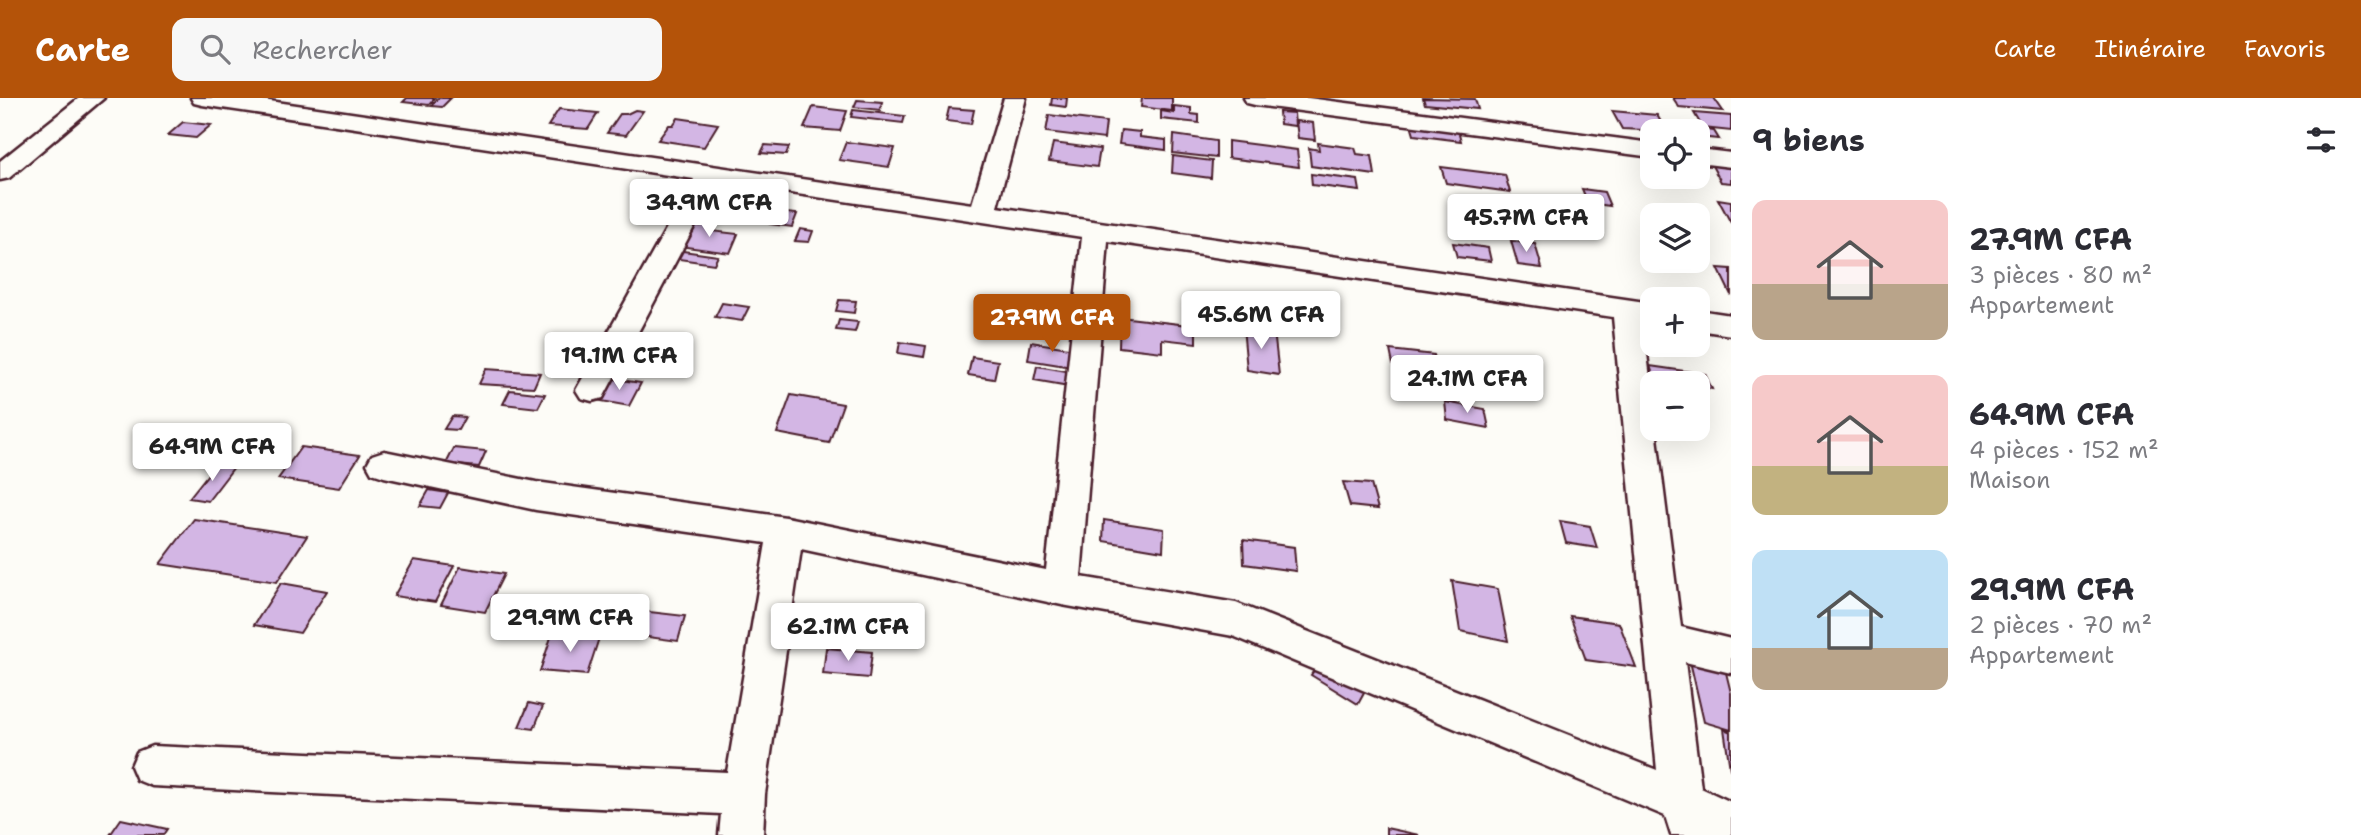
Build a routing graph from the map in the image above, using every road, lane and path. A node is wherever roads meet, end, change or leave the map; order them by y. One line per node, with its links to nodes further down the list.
1 (93, 98): 8 (street)
2 (202, 98): 9 (street)
3 (1015, 98): 10 (street)
4 (1255, 98): 5 (street)
5 (1640, 148)
6 (1710, 157): 7 (street)
7 (1731, 160)
8 (0, 173)
9 (710, 173): 10 (street); 16 (street)
10 (982, 214): 11 (street)
11 (1096, 231): 12 (street); 19 (street)
12 (1640, 311)
13 (1710, 322): 14 (street)
14 (1731, 325)
15 (1643, 357): 20 (street)
16 (592, 390)
17 (384, 464): 18 (street)
18 (786, 531): 19 (street); 23 (street)
19 (1062, 589): 24 (street)
20 (1664, 640): 21 (street); 24 (street)
21 (1731, 656)
22 (152, 766): 23 (street)
23 (744, 794): 26 (street)
24 (1687, 818): 25 (street)
25 (1731, 824)
26 (741, 835)

